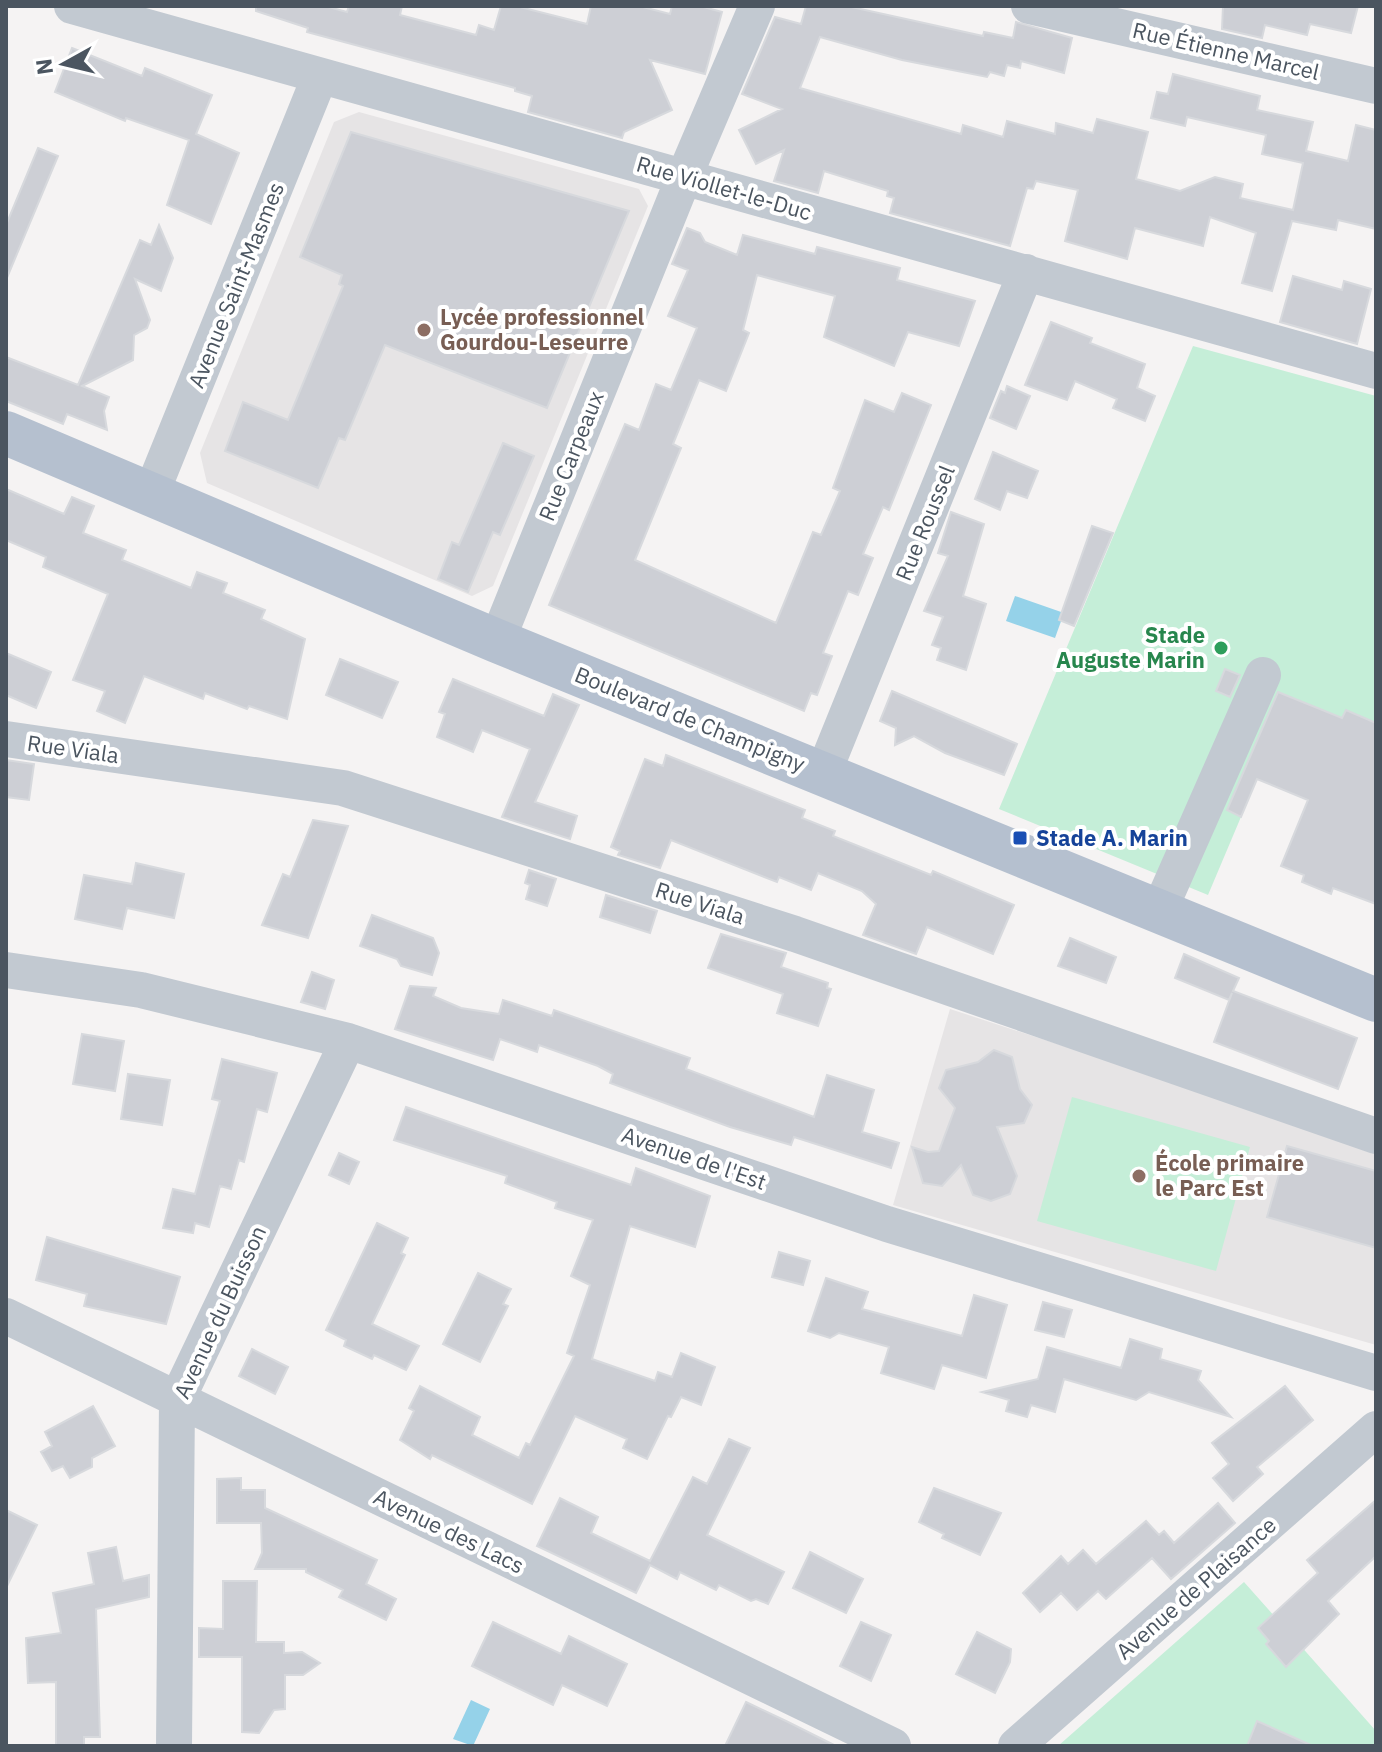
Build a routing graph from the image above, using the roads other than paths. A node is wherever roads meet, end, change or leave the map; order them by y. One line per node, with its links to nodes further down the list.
1 (72, 6): 4 (street, Rue Viollet-le-Duc)
2 (757, 6): 6 (street, Rue Carpeaux)
3 (1029, 6): 5 (street, Rue Étienne Marcel)
4 (320, 76): 6 (street, Rue Viollet-le-Duc); 10 (street, Avenue Saint-Masmes)
5 (1376, 86)
6 (684, 177): 7 (street, Rue Viollet-le-Duc); 11 (street, Rue Carpeaux)
7 (1026, 272): 8 (street, Rue Viollet-le-Duc); 14 (street, Rue Roussel)
8 (1376, 371)
9 (6, 433): 10 (main road, Boulevard de Champigny)
10 (151, 494): 11 (main road, Boulevard de Champigny)
11 (497, 641): 14 (main road, Boulevard de Champigny)
12 (1263, 675): 15 (street)
13 (6, 739): 19 (street, Rue Viala)
14 (823, 774): 15 (main road, Boulevard de Champigny)
15 (1160, 909): 17 (main road, Boulevard de Champigny)
16 (6, 970): 18 (street, Avenue de l'Est)
17 (1376, 1000)
18 (348, 1041): 21 (street, Avenue de l'Est); 22 (street, Avenue du Buisson)
19 (1376, 1136)
20 (6, 1316): 22 (street, Avenue des Lacs)
21 (1376, 1373)
22 (177, 1400): 24 (street, Avenue du Buisson); 25 (street, Avenue des Lacs)
23 (1376, 1429): 26 (street, Avenue de Plaisance)
24 (174, 1746)
25 (893, 1746)
26 (1016, 1746)

